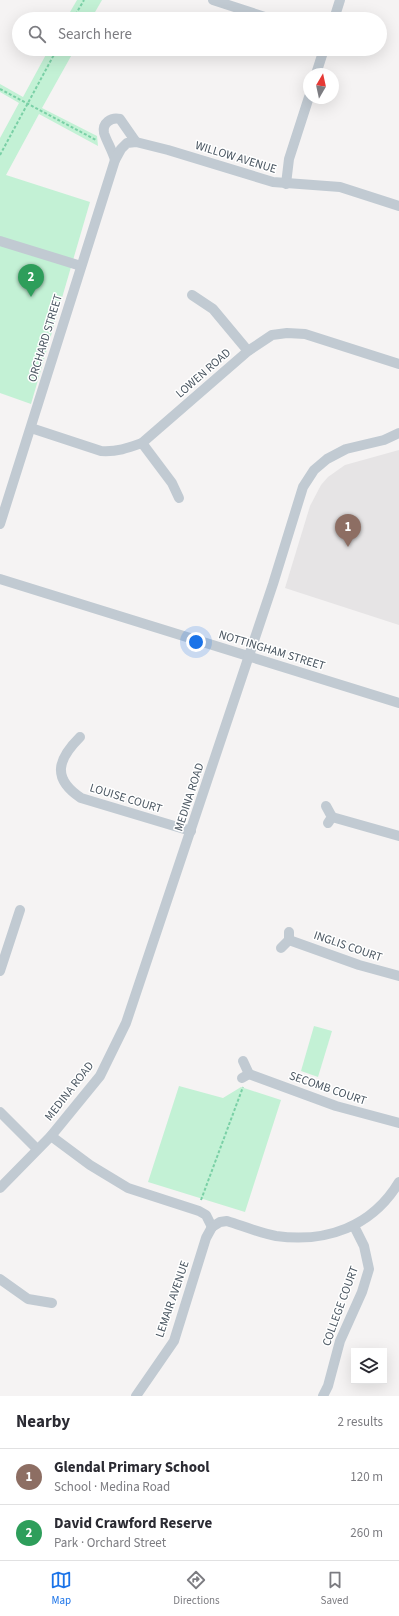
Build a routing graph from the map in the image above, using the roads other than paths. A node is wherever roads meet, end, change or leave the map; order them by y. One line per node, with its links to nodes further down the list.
1 (213, 0): 3 (street)
2 (340, 0): 4 (street)
3 (250, 12)
4 (336, 12)
5 (322, 56): 6 (street)
6 (318, 68)
7 (307, 104): 10 (street)
8 (136, 142): 9 (street, ORCHARD STREET); 9 (street); 10 (street, WILLOW AVENUE)
9 (115, 160): 13 (street, ORCHARD STREET)
10 (286, 184): 11 (street, WILLOW AVENUE)
11 (399, 206)
12 (0, 241): 13 (street)
13 (81, 266): 17 (street, ORCHARD STREET)
14 (192, 295): 15 (street)
15 (248, 351): 16 (street, LOWEN ROAD); 19 (street, LOWEN ROAD)
16 (399, 364)
17 (31, 428): 19 (street, LOWEN ROAD); 21 (street, ORCHARD STREET)
18 (399, 433): 23 (street, MEDINA ROAD)
19 (142, 443): 20 (street)
20 (179, 498)
21 (0, 524)
22 (0, 579): 23 (street, NOTTINGHAM STREET)
23 (248, 656): 24 (street, NOTTINGHAM STREET); 27 (street, MEDINA ROAD)
24 (399, 703)
25 (80, 737): 27 (street, LOUISE COURT)
26 (326, 806): 28 (street)
27 (191, 831): 36 (street, MEDINA ROAD)
28 (399, 836)
29 (20, 910): 31 (street)
30 (281, 948): 32 (street, INGLIS COURT)
31 (0, 971)
32 (399, 976)
33 (243, 1061): 35 (street, SECOMB COURT)
34 (0, 1112): 37 (street)
35 (399, 1123)
36 (51, 1136): 37 (street, MEDINA ROAD); 41 (street)
37 (37, 1149): 39 (street, MEDINA ROAD)
38 (399, 1182): 40 (street)
39 (0, 1188)
40 (354, 1226): 41 (street); 45 (street, COLLEGE COURT)
41 (212, 1227): 44 (street, LEMAIR AVENUE)
42 (0, 1279): 43 (street)
43 (52, 1303)
44 (136, 1396)
45 (323, 1396)

